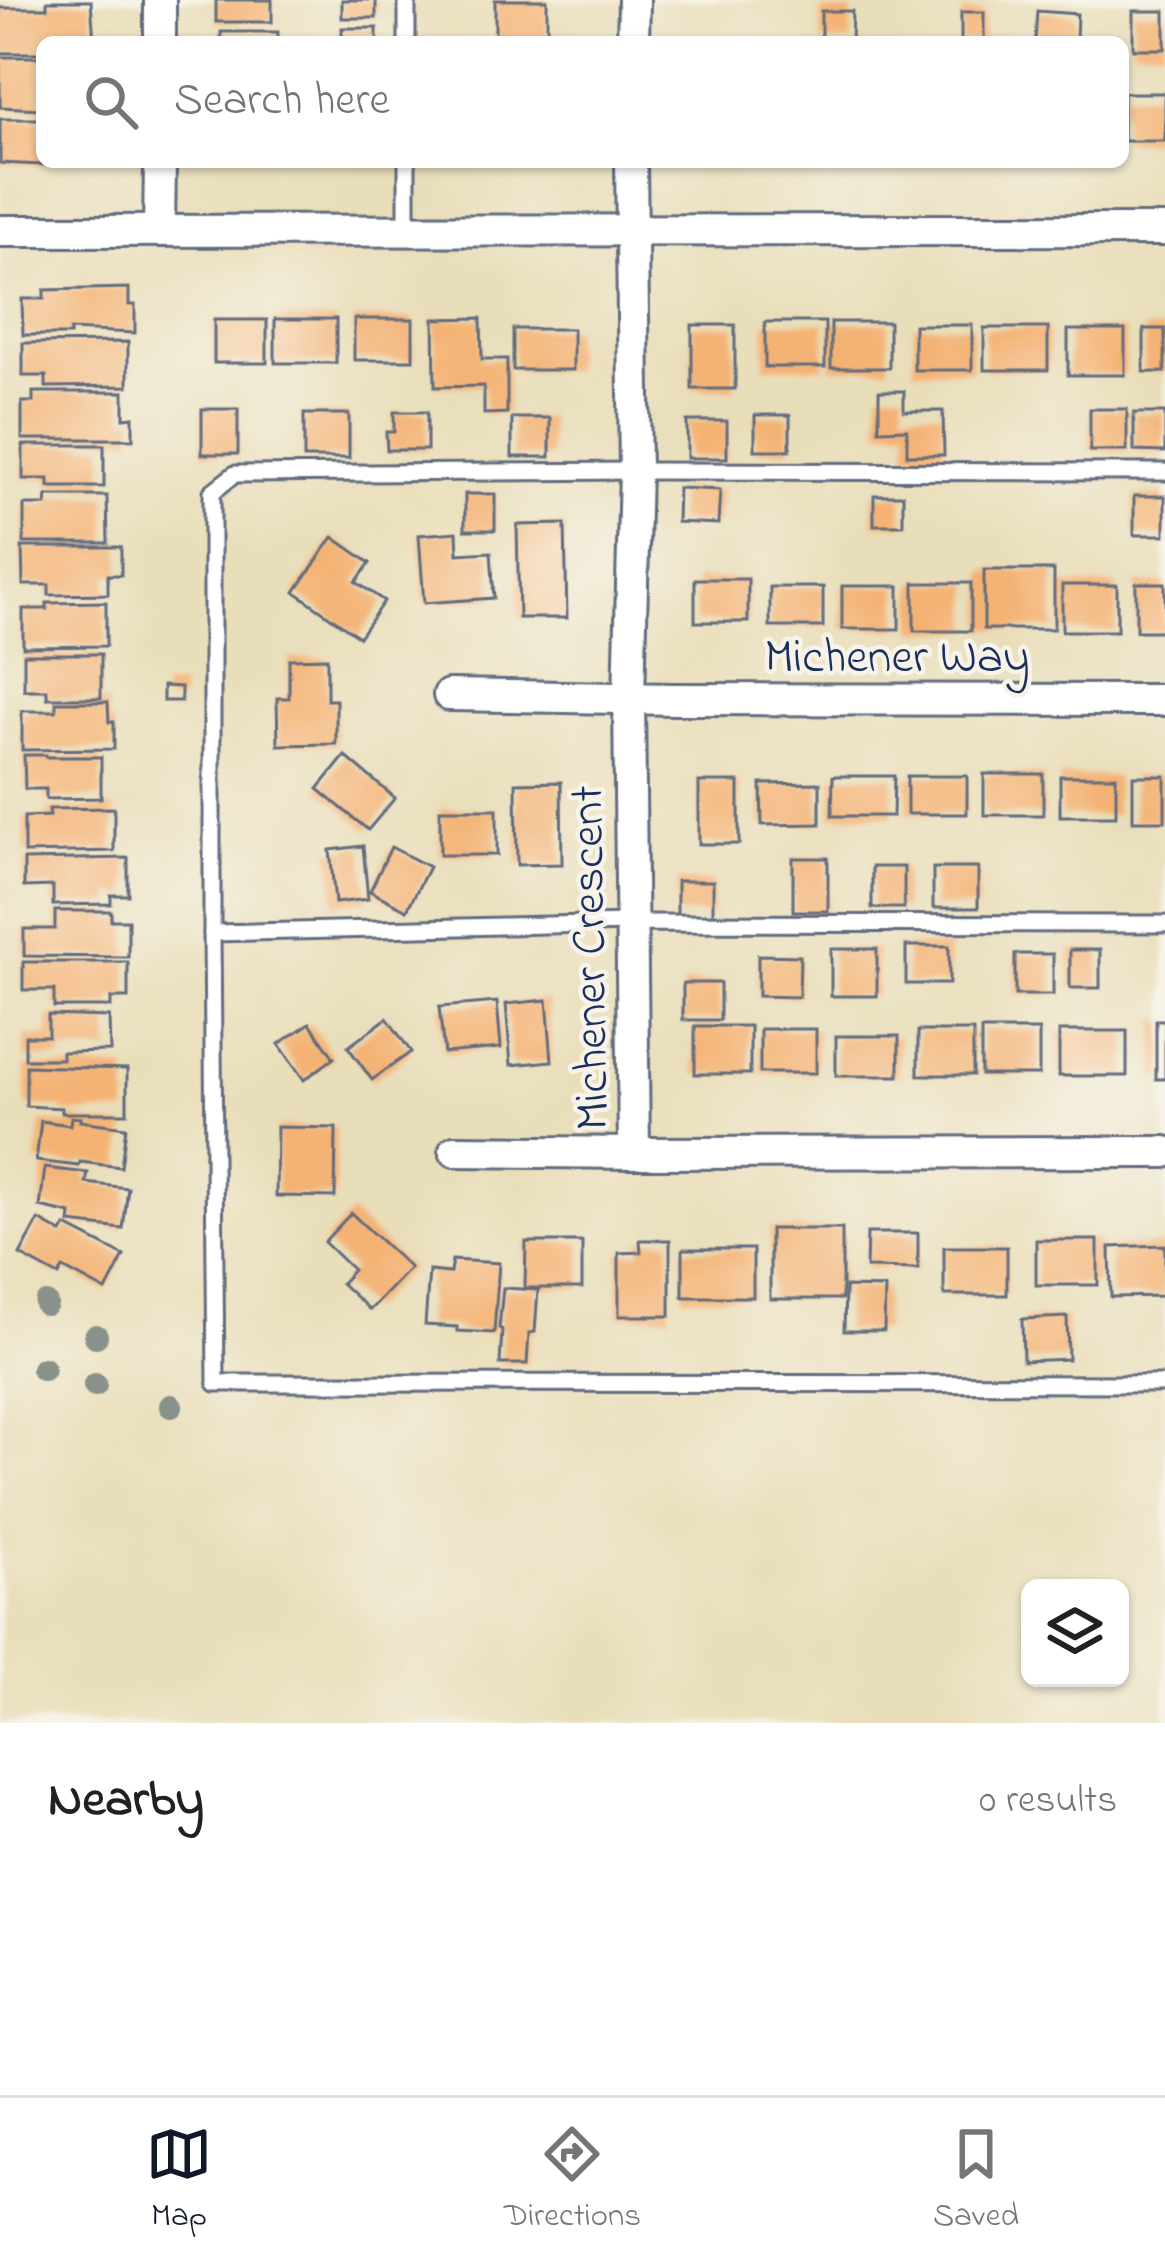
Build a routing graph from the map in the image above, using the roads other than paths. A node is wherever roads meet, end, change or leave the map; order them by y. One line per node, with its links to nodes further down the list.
1 (160, 0): 4 (street)
2 (407, 0): 5 (lane)
3 (634, 0): 6 (street)
4 (160, 36)
5 (407, 36)
6 (633, 36)
7 (160, 168): 10 (street)
8 (407, 168): 14 (lane)
9 (631, 168): 11 (street, Michener Crescent)
10 (160, 230): 13 (street); 14 (street)
11 (630, 230): 12 (street); 14 (street); 15 (street, Michener Crescent)
12 (1165, 230)
13 (0, 231)
14 (407, 232)
15 (634, 471): 16 (lane); 18 (street, Michener Crescent); 22 (lane)
16 (1165, 472)
17 (449, 695): 18 (street, Michener Way)
18 (629, 698): 19 (street, Michener Way); 20 (street, Michener Crescent)
19 (1165, 700)
20 (630, 923): 21 (lane); 22 (lane); 25 (street, Michener Crescent)
21 (1165, 924)
22 (212, 933): 26 (lane)
23 (455, 1151): 25 (street)
24 (1165, 1152): 25 (street, Michener Crescent)
25 (634, 1153)
26 (1165, 1384)

